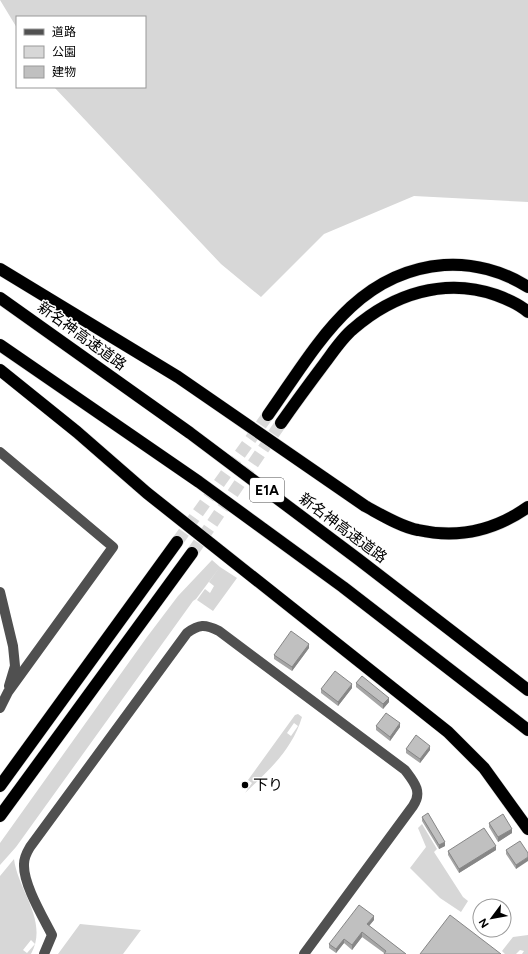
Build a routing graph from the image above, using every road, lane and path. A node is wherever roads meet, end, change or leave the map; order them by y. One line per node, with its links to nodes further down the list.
1 (0, 269): 10 (highway)
2 (528, 287): 7 (highway)
3 (0, 298): 14 (highway, 新名神高速道路 / E1A)
4 (528, 312): 8 (highway)
5 (0, 345): 17 (highway, E1A)
6 (0, 370): 20 (highway)
7 (268, 415)
8 (281, 423)
9 (0, 452): 15 (street)
10 (528, 507)
11 (177, 542): 18 (highway)
12 (192, 553): 19 (highway)
13 (0, 592): 15 (street)
14 (528, 690)
15 (8, 692): 16 (street)
16 (0, 708)
17 (528, 730)
18 (0, 786)
19 (0, 816)
20 (528, 829)
21 (44, 954): 22 (street)
22 (304, 954)

